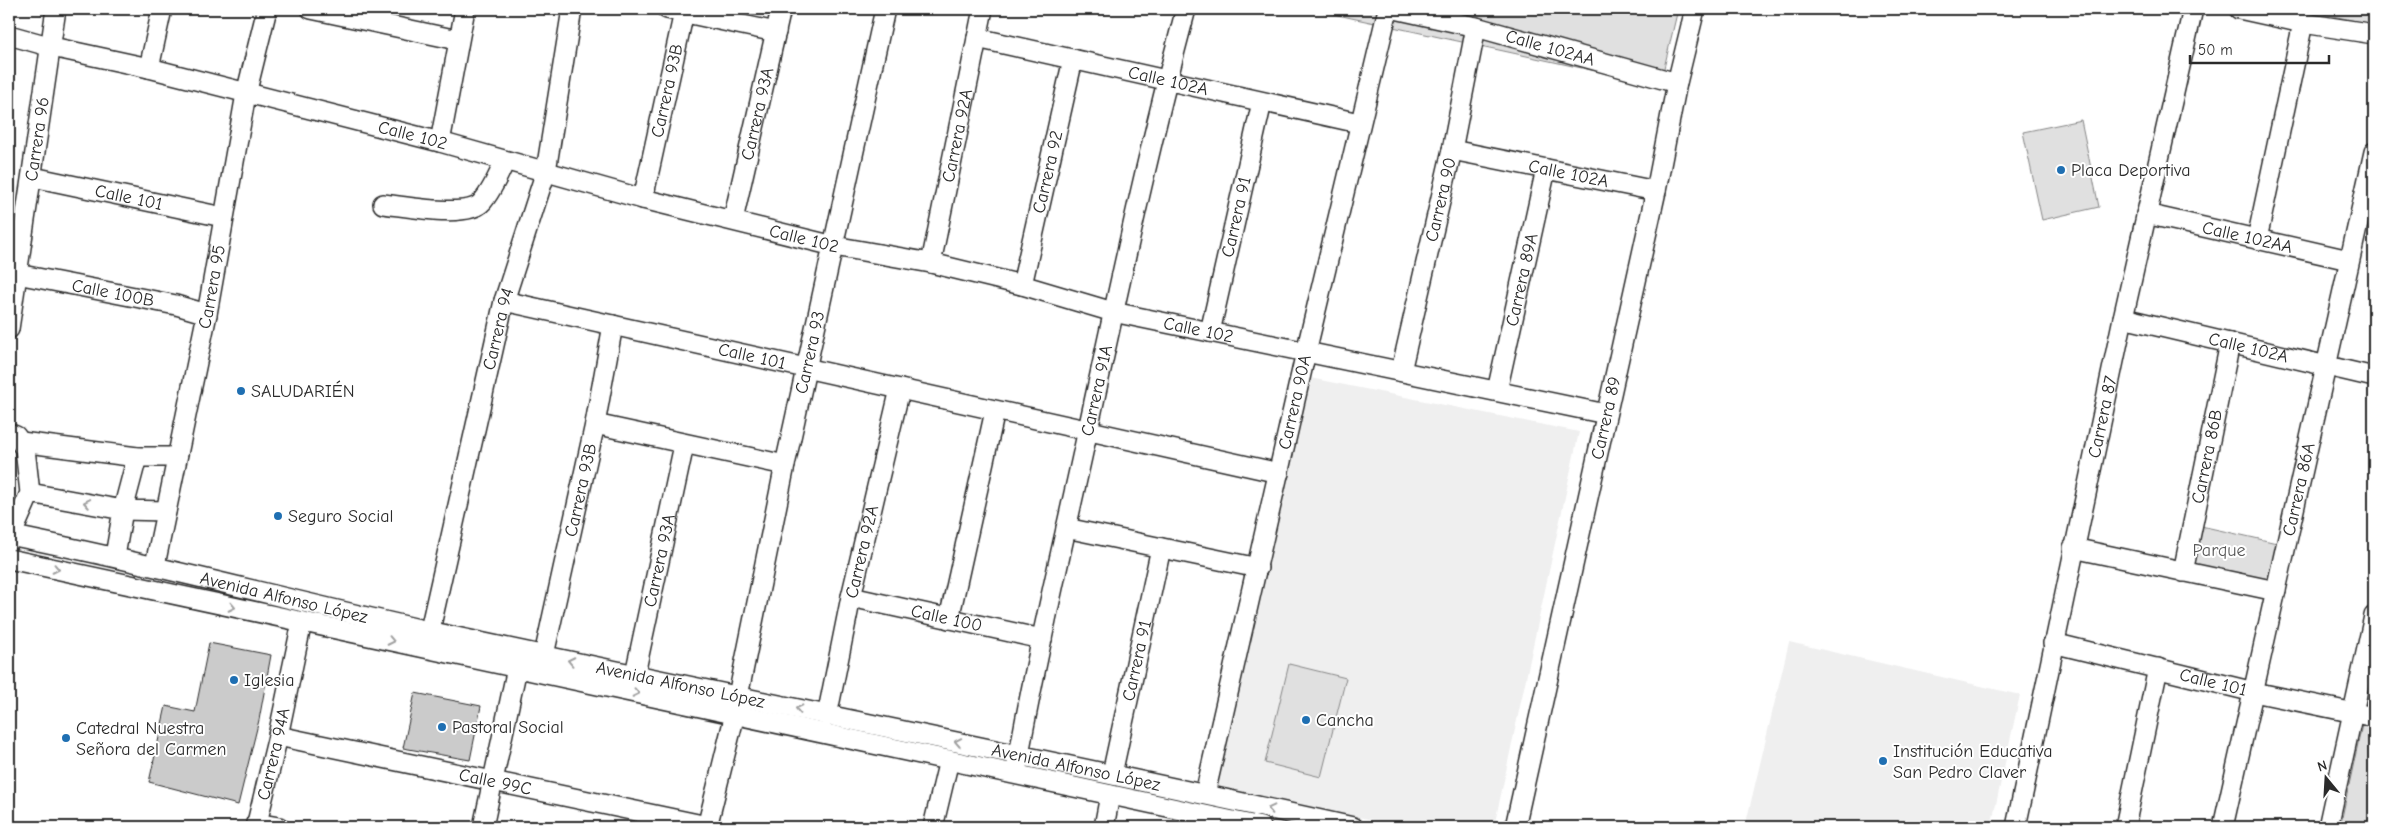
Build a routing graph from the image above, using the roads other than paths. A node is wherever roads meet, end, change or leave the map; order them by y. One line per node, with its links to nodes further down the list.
1 (56, 9): 24 (street, Carrera 96)
2 (162, 9): 26 (street)
3 (267, 9): 29 (street, Carrera 95)
4 (311, 9): 23 (street)
5 (465, 9): 23 (street)
6 (572, 9): 37 (street, Carrera 94)
7 (781, 9): 19 (street, Carrera 93A)
8 (885, 9): 47 (street, Carrera 93)
9 (983, 9): 22 (street, Carrera 92A)
10 (1186, 9): 27 (street, Carrera 91A)
11 (1388, 9): 31 (street, Carrera 90A)
12 (1395, 9): 18 (street, Calle 102AA)
13 (1695, 9): 28 (street, Carrera 89)
14 (2193, 9): 42 (street, Carrera 87)
15 (2239, 9): 17 (street)
16 (676, 11): 19 (street); 40 (street, Carrera 93B)
17 (2303, 23): 21 (street); 46 (street)
18 (1476, 27): 28 (street, Calle 102AA); 33 (street, Carrera 90)
19 (776, 32): 45 (street, Carrera 93A)
20 (9, 34): 24 (street, Calle 102)
21 (2374, 34)
22 (977, 38): 25 (street, Calle 102A); 49 (street, Carrera 92A)
23 (458, 40): 32 (street)
24 (52, 47): 26 (street, Calle 102); 38 (street, Carrera 96)
25 (1072, 59): 27 (street, Calle 102A); 51 (street, Carrera 92)
26 (149, 68): 29 (street, Calle 102)
27 (1166, 81): 30 (street, Calle 102A); 53 (street, Carrera 91A)
28 (1677, 82): 39 (street, Carrera 89)
29 (246, 94): 32 (street, Calle 102); 43 (street, Carrera 95)
30 (1262, 102): 31 (street, Calle 102A); 58 (street, Carrera 91)
31 (1359, 123): 60 (street, Carrera 90A)
32 (440, 142): 35 (street, Calle 102)
33 (1452, 150): 36 (street, Calle 102A); 63 (street, Carrera 90)
34 (2374, 152): 48 (street, Carrera 86A)
35 (505, 161): 37 (street, Calle 102); 41 (street)
36 (1546, 169): 39 (street, Calle 102A); 66 (street, Carrera 89A)
37 (546, 171): 40 (street, Calle 102); 52 (street, Carrera 94)
38 (33, 177): 43 (street, Calle 101); 44 (street, Carrera 96)
39 (1656, 191): 68 (street, Carrera 89)
40 (643, 199): 45 (street, Calle 102)
41 (383, 204)
42 (2146, 214): 46 (street, Calle 102AA); 55 (street, Carrera 87)
43 (223, 217): 54 (street, Carrera 95)
44 (18, 218): 50 (street, Carrera 96)
45 (733, 220): 47 (street, Calle 102)
46 (2257, 239): 48 (street, Calle 102AA)
47 (834, 246): 49 (street, Calle 102); 62 (street, Carrera 93)
48 (2349, 260): 61 (street, Carrera 86A)
49 (931, 263): 51 (street, Calle 102)
50 (17, 274): 54 (street, Calle 100B); 57 (street, Carrera 96)
51 (1022, 285): 53 (street, Calle 102)
52 (504, 301): 56 (street, Calle 101); 97 (street, Carrera 94)
53 (1113, 312): 58 (street, Calle 102); 70 (street, Carrera 91A)
54 (207, 314): 74 (street, Carrera 95)
55 (2122, 318): 59 (street, Calle 102A); 83 (street, Carrera 87)
56 (613, 325): 62 (street, Calle 101); 69 (street, Carrera 93B)
57 (9, 329)
58 (1210, 332): 60 (street, Calle 102)
59 (2230, 343): 61 (street, Calle 102A); 88 (street, Carrera 86B)
60 (1306, 352): 63 (street, Calle 102); 76 (street, Carrera 90A)
61 (2325, 365): 64 (street, Calle 102A); 90 (street, Carrera 86A)
62 (806, 368): 65 (street, Calle 101); 75 (street, Carrera 93)
63 (1401, 371): 66 (street, Calle 102)
64 (2374, 377)
65 (900, 389): 67 (street, Calle 101); 91 (street, Carrera 92A)
66 (1497, 391): 68 (street, Calle 102)
67 (994, 411): 70 (street, Calle 101); 94 (street)
68 (1606, 414): 125 (street, Carrera 89)
69 (595, 424): 72 (street); 99 (street, Carrera 93B)
70 (1088, 432): 76 (street, Calle 101); 80 (street, Carrera 91A)
71 (15, 438): 73 (street); 77 (street)
72 (684, 445): 75 (street); 102 (street, Carrera 93A)
73 (137, 457): 74 (street); 78 (street)
74 (177, 457): 79 (street, Carrera 95)
75 (785, 465): 104 (street, Carrera 93)
76 (1279, 473): 87 (street, Carrera 90A)
77 (30, 493): 78 (street, one-way to 77); 81 (street)
78 (123, 510): 79 (street); 84 (street)
79 (166, 511): 86 (street, Carrera 95)
80 (1066, 528): 82 (street); 96 (street, Carrera 91A)
81 (10, 537): 84 (street, Avenida Alfonso López)
82 (1161, 548): 87 (street); 112 (street, Carrera 91)
83 (2074, 548): 88 (street); 98 (street, Carrera 87)
84 (115, 556): 86 (street, Avenida Alfonso López)
85 (10, 564): 92 (street, Avenida Alfonso López, one-way to 92)
86 (155, 566): 89 (street, Avenida Alfonso López)
87 (1258, 568): 114 (street, Carrera 90A)
88 (2183, 572): 90 (street)
89 (200, 579): 92 (street); 97 (street, Avenida Alfonso López)
90 (2276, 591): 103 (street, Carrera 86A)
91 (851, 597): 94 (street, Calle 100); 106 (street, Carrera 92A)
92 (194, 599): 95 (street, Avenida Alfonso López, one-way to 95)
93 (2374, 616): 105 (street)
94 (949, 619): 96 (street, Calle 100)
95 (302, 622): 97 (street, Avenida Alfonso López, one-way to 97); 108 (street, Carrera 94A)
96 (1042, 639): 109 (street, Carrera 91A)
97 (428, 640): 99 (street, Avenida Alfonso López); 100 (street, Avenida Alfonso López)
98 (2053, 643): 101 (street, Calle 101); 126 (street, Carrera 87)
99 (544, 655): 102 (street, Avenida Alfonso López, one-way to 99)
100 (518, 668): 104 (street, Avenida Alfonso López, one-way to 104); 113 (street)
101 (2158, 668): 103 (street, Calle 101); 127 (street)
102 (635, 674): 104 (street, Avenida Alfonso López)
103 (2254, 692): 105 (street, Calle 101); 128 (street, Carrera 86A)
104 (736, 705): 106 (street, Avenida Alfonso López, one-way to 104); 110 (street, Avenida Alfonso López); 120 (street, Carrera 93)
105 (2353, 713): 107 (street, Calle 101); 129 (street)
106 (827, 716): 109 (street, Avenida Alfonso López, one-way to 106)
107 (2374, 717)
108 (278, 736): 113 (street, Calle 99C); 117 (street, Carrera 94A)
109 (1019, 755): 111 (street, Carrera 91A); 112 (street, Avenida Alfonso López)
110 (949, 760): 111 (street, Avenida Alfonso López); 121 (street)
111 (1016, 774): 115 (street, Avenida Alfonso López)
112 (1112, 774): 114 (street, Avenida Alfonso López)
113 (492, 780): 119 (street); 120 (street, Calle 99C)
114 (1205, 794): 124 (street, Avenida Alfonso López, one-way to 114)
115 (1110, 795): 116 (street, Avenida Alfonso López); 122 (street)
116 (1202, 821): 123 (street, Avenida Alfonso López)
117 (256, 825): 118 (street)
118 (279, 827)
119 (483, 827)
120 (709, 827)
121 (933, 827)
122 (1104, 827)
123 (1261, 827)
124 (1353, 827)
125 (1515, 827)
126 (2016, 827)
127 (2124, 827)
128 (2224, 827)
129 (2328, 827)

